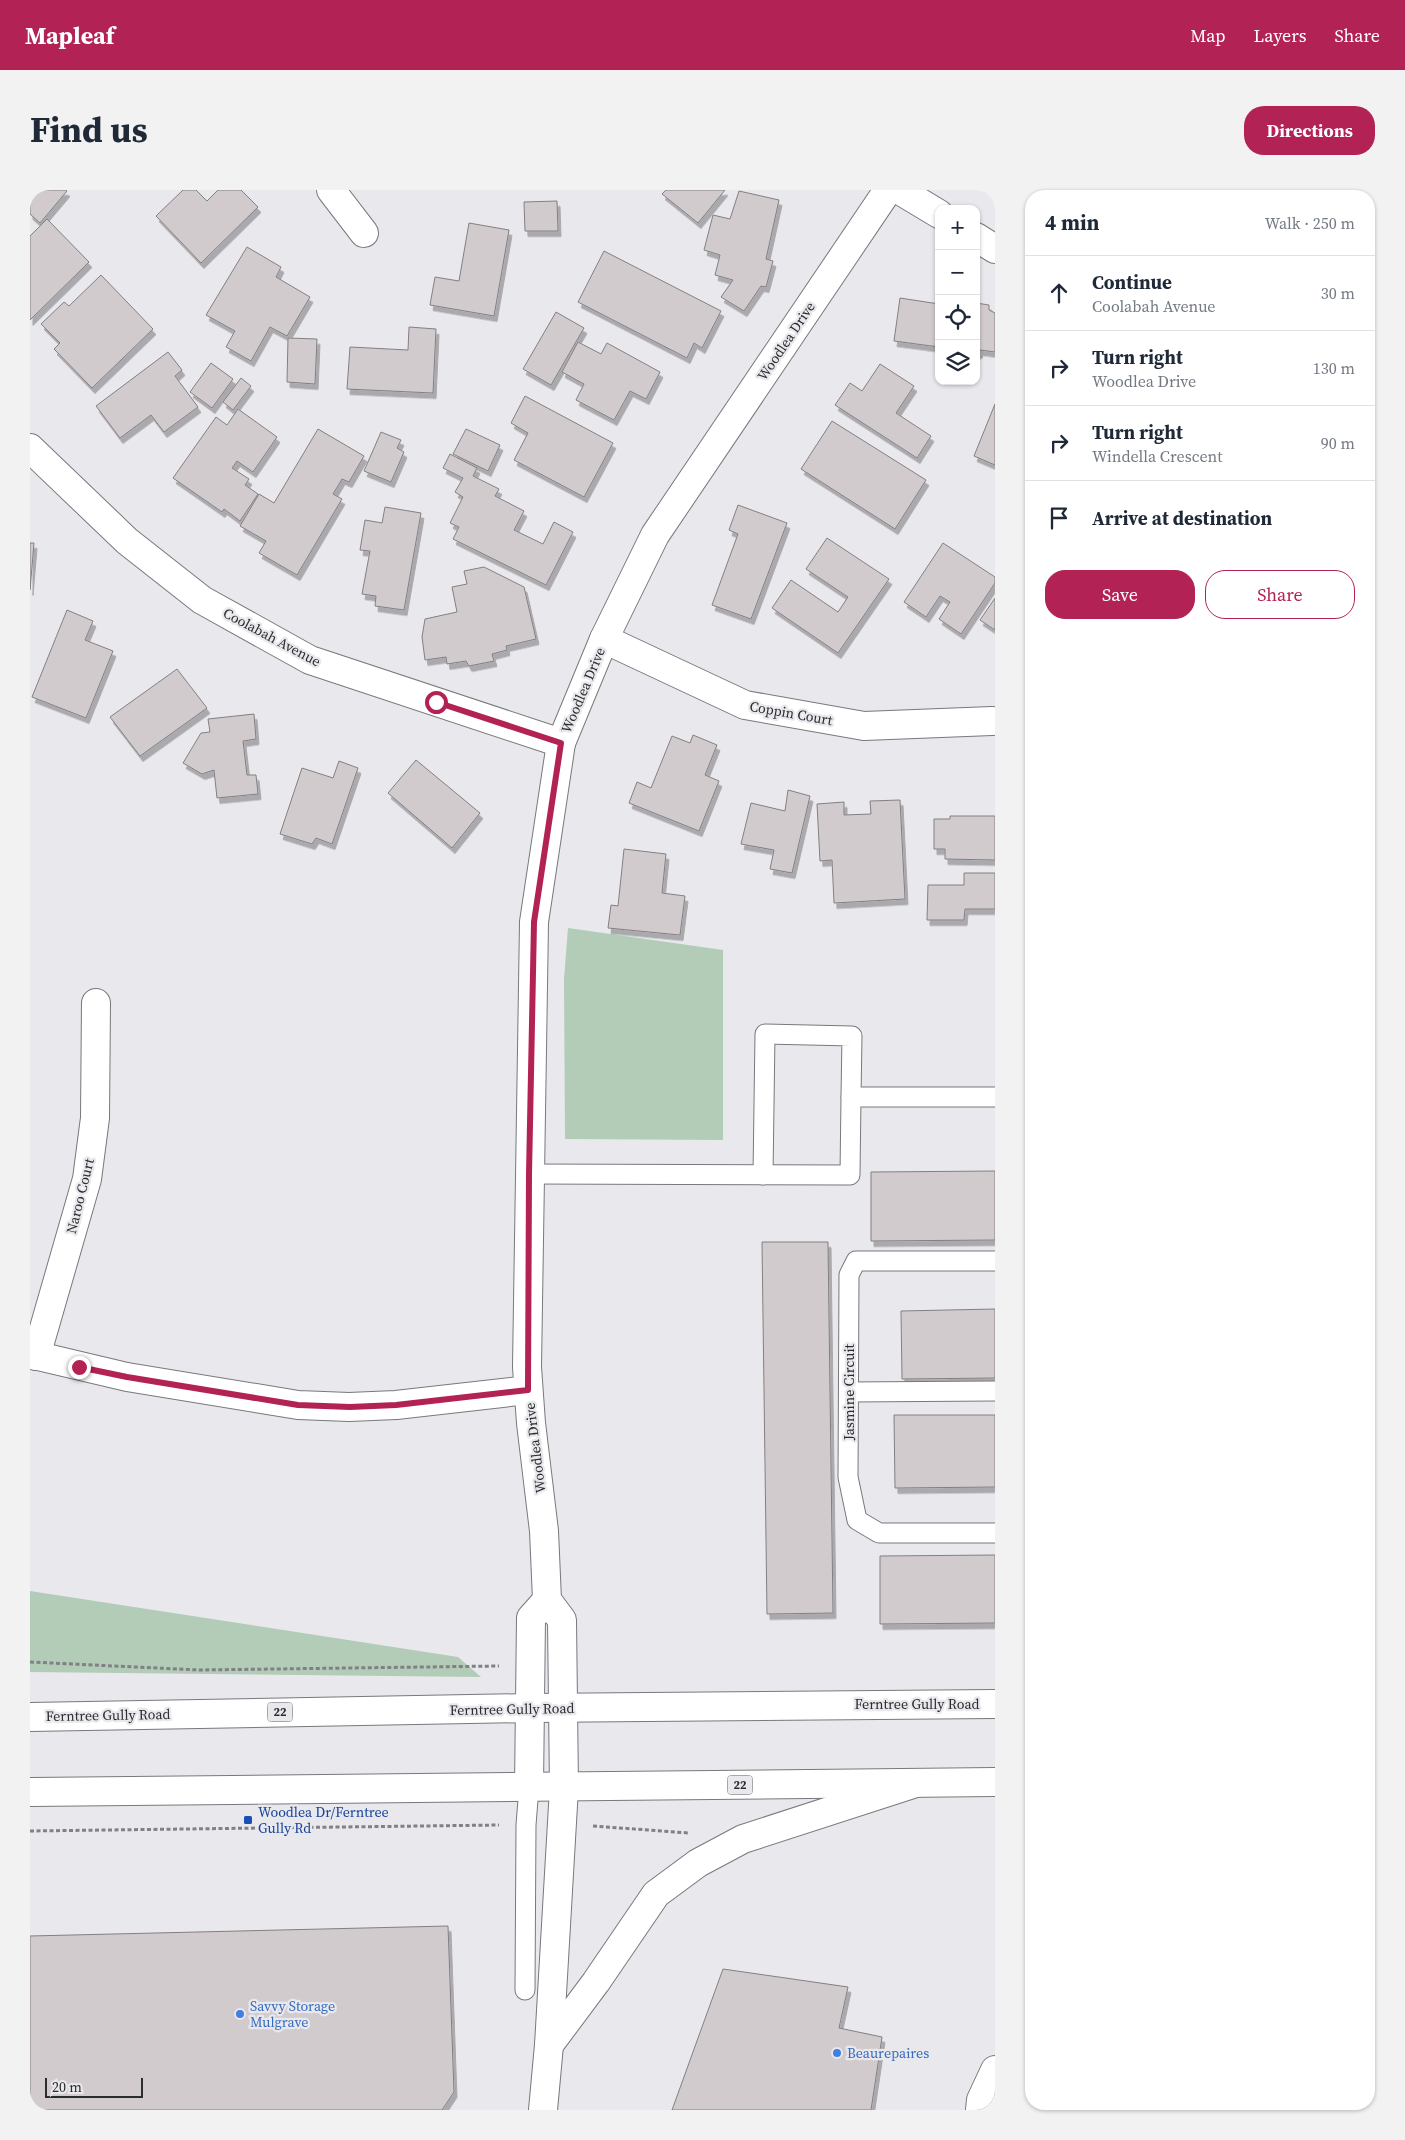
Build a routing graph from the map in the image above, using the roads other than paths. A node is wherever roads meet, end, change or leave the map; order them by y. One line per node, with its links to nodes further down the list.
1 (331, 190): 5 (main road)
2 (888, 190): 9 (main road, Woodlea Drive)
3 (899, 190): 4 (main road)
4 (935, 212)
5 (364, 233)
6 (980, 240): 7 (main road)
7 (995, 249)
8 (30, 448): 11 (main road, Coolabah Avenue)
9 (604, 639): 10 (main road, Coppin Court); 11 (main road, Woodlea Drive)
10 (992, 721)
11 (561, 743): 15 (main road, Woodlea Drive)
12 (96, 1003): 18 (main road, Naroo Court)
13 (851, 1096): 14 (lane); 16 (lane); 16 (lane)
14 (995, 1097)
15 (529, 1174): 16 (lane); 19 (main road, Woodlea Drive)
16 (763, 1175)
17 (995, 1261): 21 (lane, Jasmine Circuit)
18 (33, 1355): 19 (main road)
19 (528, 1390): 23 (main road, Woodlea Drive)
20 (995, 1391): 21 (lane)
21 (849, 1392): 22 (lane, Jasmine Circuit)
22 (995, 1533)
23 (547, 1600): 25 (main road); 26 (main road)
24 (995, 1704): 26 (main road, Ferntree Gully Road / 22)
25 (530, 1708): 26 (main road, Ferntree Gully Road / 22); 27 (main road, Ferntree Gully Road / 22); 30 (main road)
26 (563, 1708): 31 (main road)
27 (30, 1717)
28 (995, 1782): 29 (main road, 22)
29 (916, 1783): 31 (main road, 22); 34 (main road)
30 (529, 1787): 31 (main road, 22); 32 (main road, 22); 33 (lane)
31 (564, 1788): 34 (main road)
32 (30, 1792)
33 (525, 1990)
34 (550, 2045): 36 (main road)
35 (995, 2070): 37 (main road)
36 (543, 2110)
37 (980, 2110)

